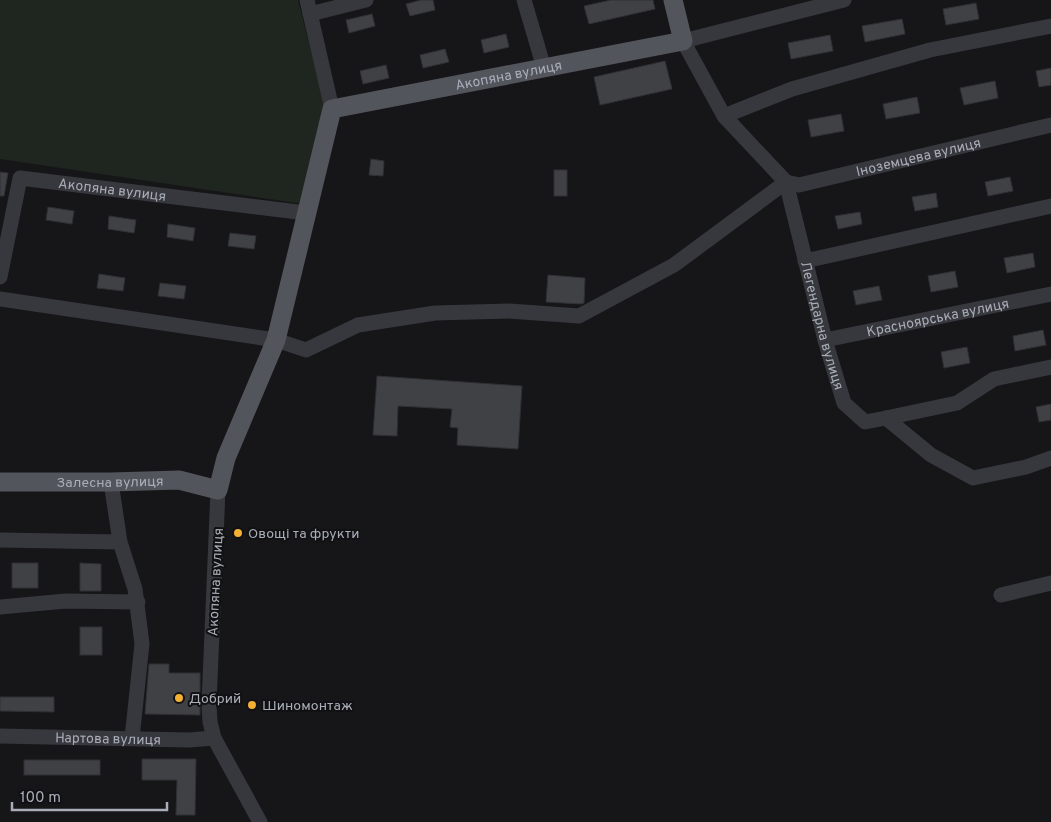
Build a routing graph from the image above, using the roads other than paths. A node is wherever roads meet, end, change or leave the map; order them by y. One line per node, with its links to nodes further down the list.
1 (366, 0): 5 (street, Акопяна вулиця)
2 (524, 0): 8 (street)
3 (673, 0): 7 (main road)
4 (844, 0): 7 (street)
5 (309, 7): 9 (street, Акопяна вулиця)
6 (1051, 26): 10 (street)
7 (683, 41): 8 (main road, Акопяна вулиця); 10 (street)
8 (544, 68): 9 (main road, Акопяна вулиця)
9 (332, 109): 14 (main road, Акопяна вулиця)
10 (724, 116): 12 (street)
11 (1051, 125): 12 (street, Іноземцева вулиця)
12 (786, 182): 15 (street, Легендарна вулиця); 19 (street)
13 (1051, 206): 15 (street)
14 (306, 213): 16 (street, Акопяна вулиця); 19 (main road, Акопяна вулиця)
15 (805, 261): 20 (street, Легендарна вулиця)
16 (0, 276)
17 (1051, 294): 20 (street, Красноярська вулиця)
18 (0, 299): 19 (street)
19 (276, 340): 26 (main road, Акопяна вулиця)
20 (825, 340): 22 (street, Легендарна вулиця)
21 (1051, 367): 22 (street)
22 (886, 418): 23 (street)
23 (1051, 458)
24 (0, 482): 25 (main road, Залесна вулиця)
25 (111, 482): 26 (main road, Залесна вулиця); 28 (street)
26 (218, 490): 35 (street, Акопяна вулиця)
27 (0, 540): 28 (street)
28 (120, 542): 31 (street)
29 (1051, 583): 30 (street)
30 (1001, 595)
31 (138, 602): 32 (street); 34 (street)
32 (0, 607)
33 (0, 736): 34 (street, Нартова вулиця)
34 (132, 738): 35 (street, Нартова вулиця)
35 (214, 738): 36 (street, Акопяна вулиця)
36 (260, 822)

